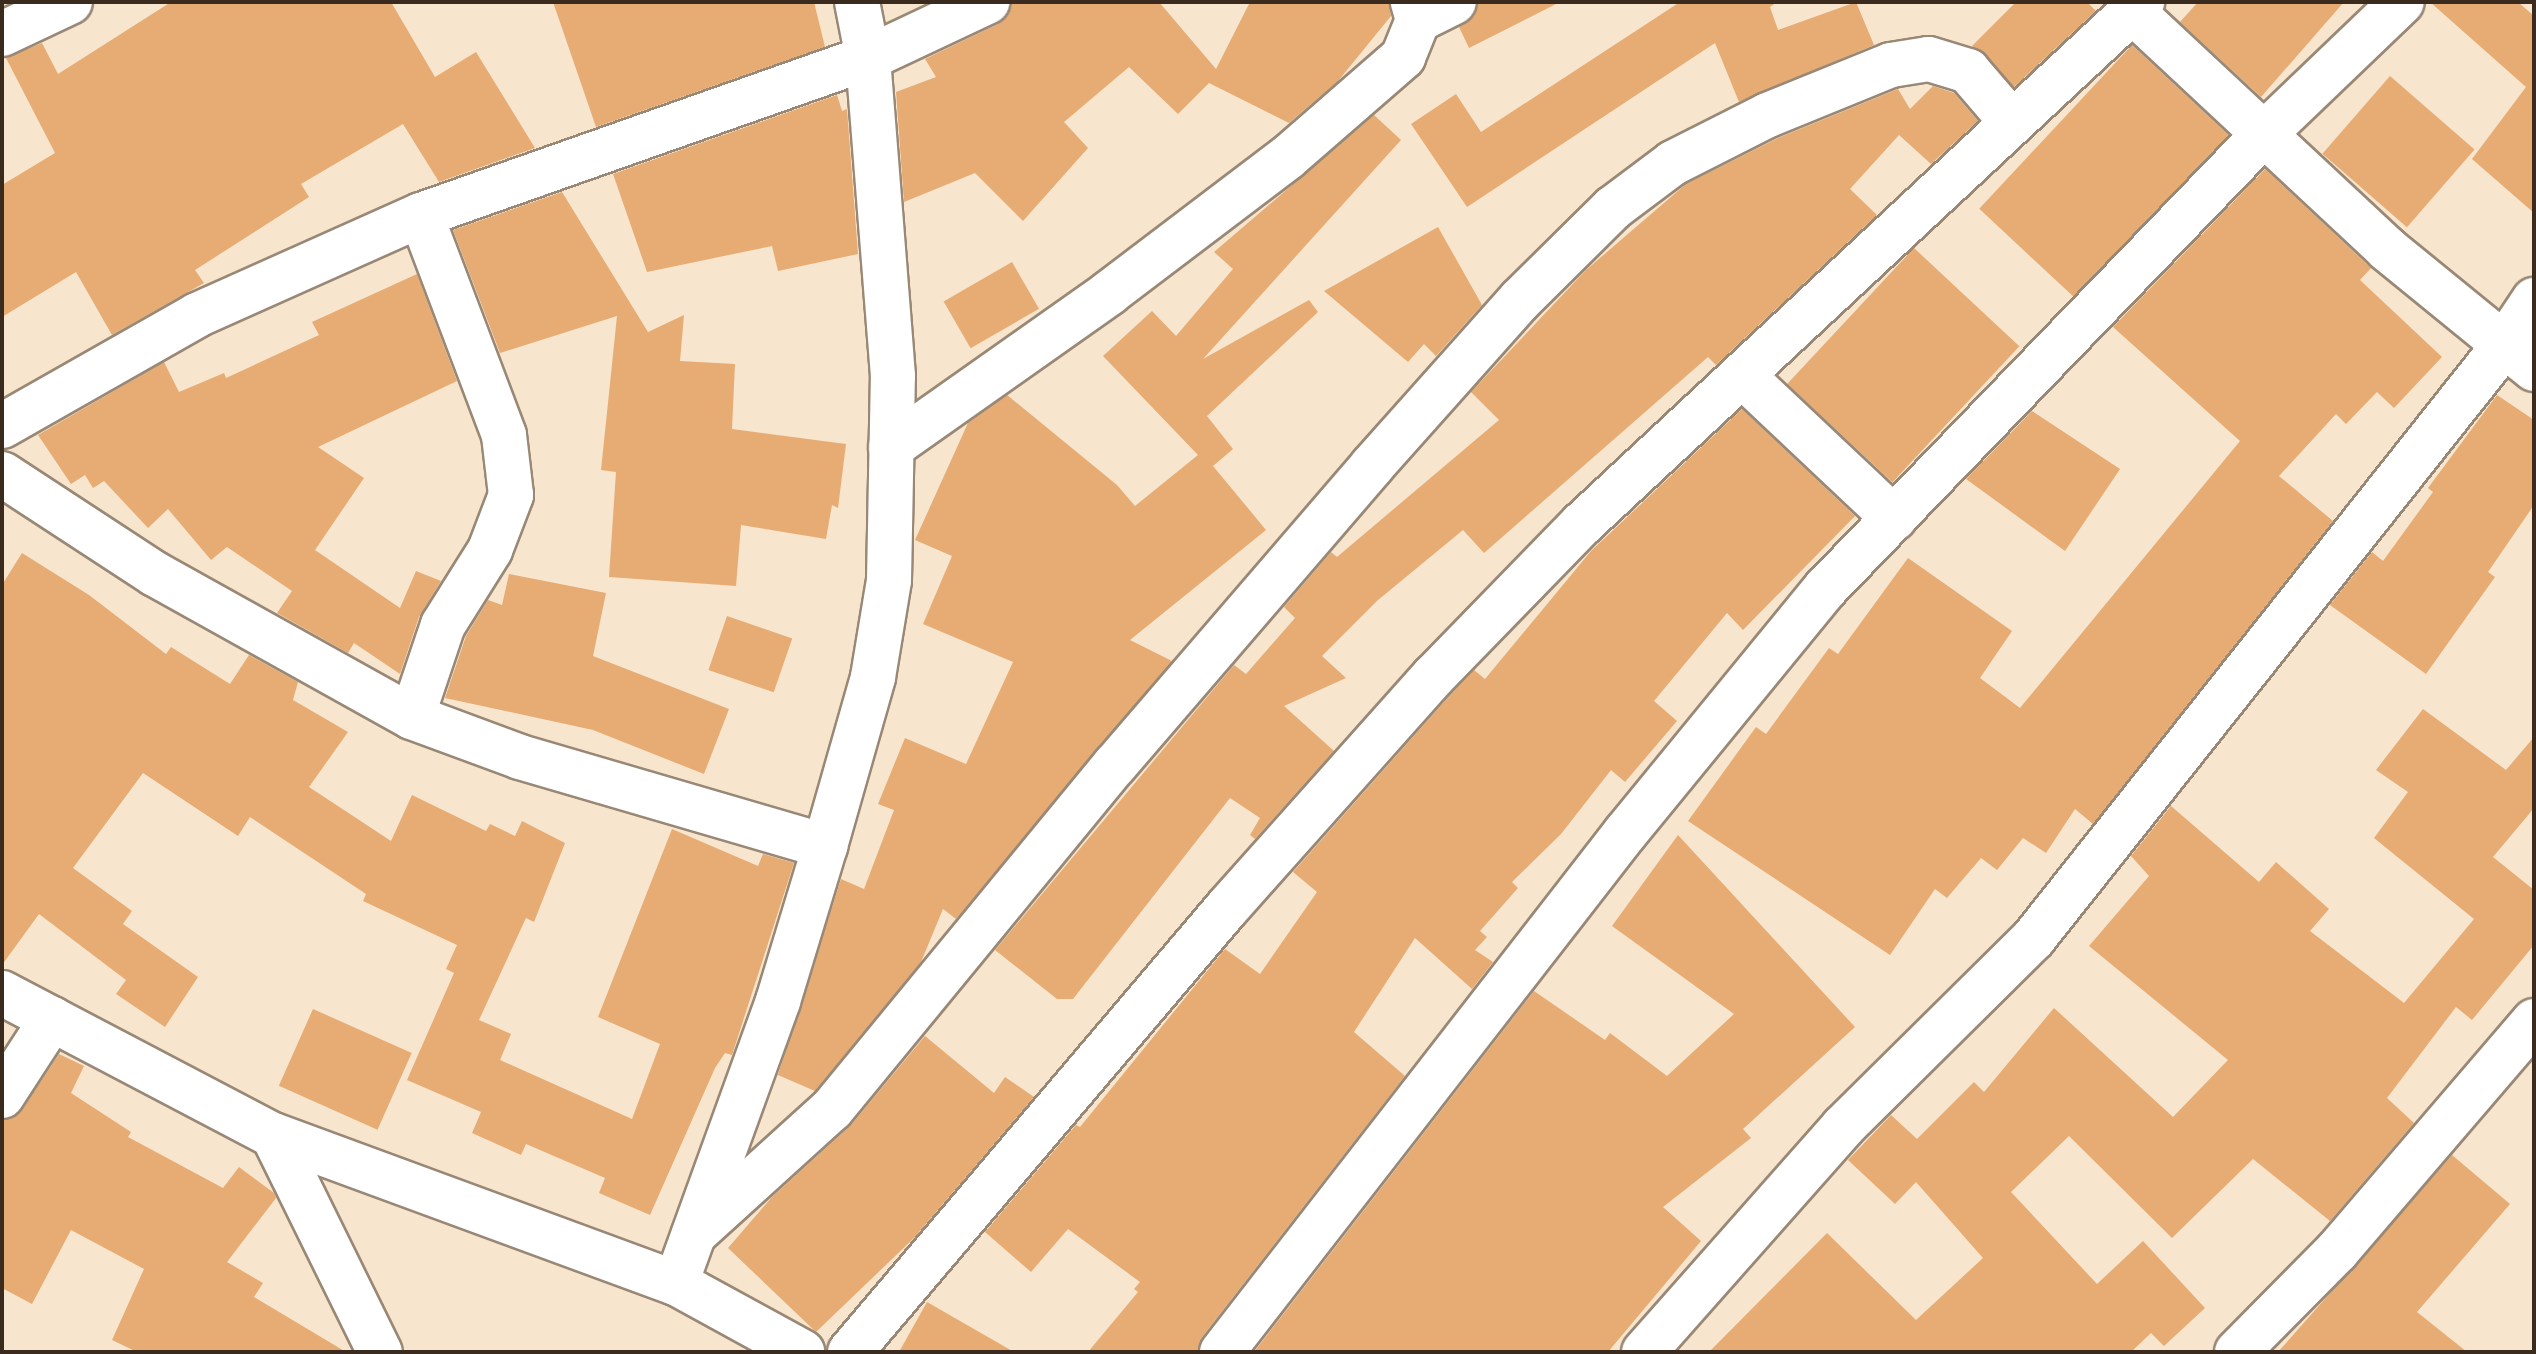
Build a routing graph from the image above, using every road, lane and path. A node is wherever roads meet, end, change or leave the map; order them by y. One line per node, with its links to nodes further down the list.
1 (70, 2): 7 (street)
2 (857, 2): 8 (street)
3 (987, 2): 8 (street)
4 (2402, 2): 10 (street)
5 (2137, 6): 9 (street); 10 (street)
6 (1428, 8): 16 (street)
7 (2, 34)
8 (868, 58): 11 (street); 16 (street)
9 (2011, 121): 14 (street); 26 (street)
10 (2261, 137): 13 (street); 18 (street)
11 (421, 215): 15 (street); 19 (street)
12 (2534, 300): 13 (street)
13 (2518, 358): 32 (street)
14 (1742, 375): 18 (street); 30 (street)
15 (2, 426)
16 (891, 447): 20 (street)
17 (2, 474): 19 (street)
18 (1894, 518): 31 (street)
19 (412, 717): 20 (street)
20 (825, 846): 26 (street)
21 (2, 993): 22 (street)
22 (52, 1019): 24 (street); 25 (street)
23 (2534, 1021): 33 (street)
24 (2, 1096)
25 (273, 1135): 27 (street); 28 (street)
26 (694, 1234): 27 (street)
27 (676, 1283): 29 (street)
28 (380, 1352)
29 (802, 1352)
30 (850, 1352)
31 (1222, 1352)
32 (1644, 1352)
33 (2237, 1352)

